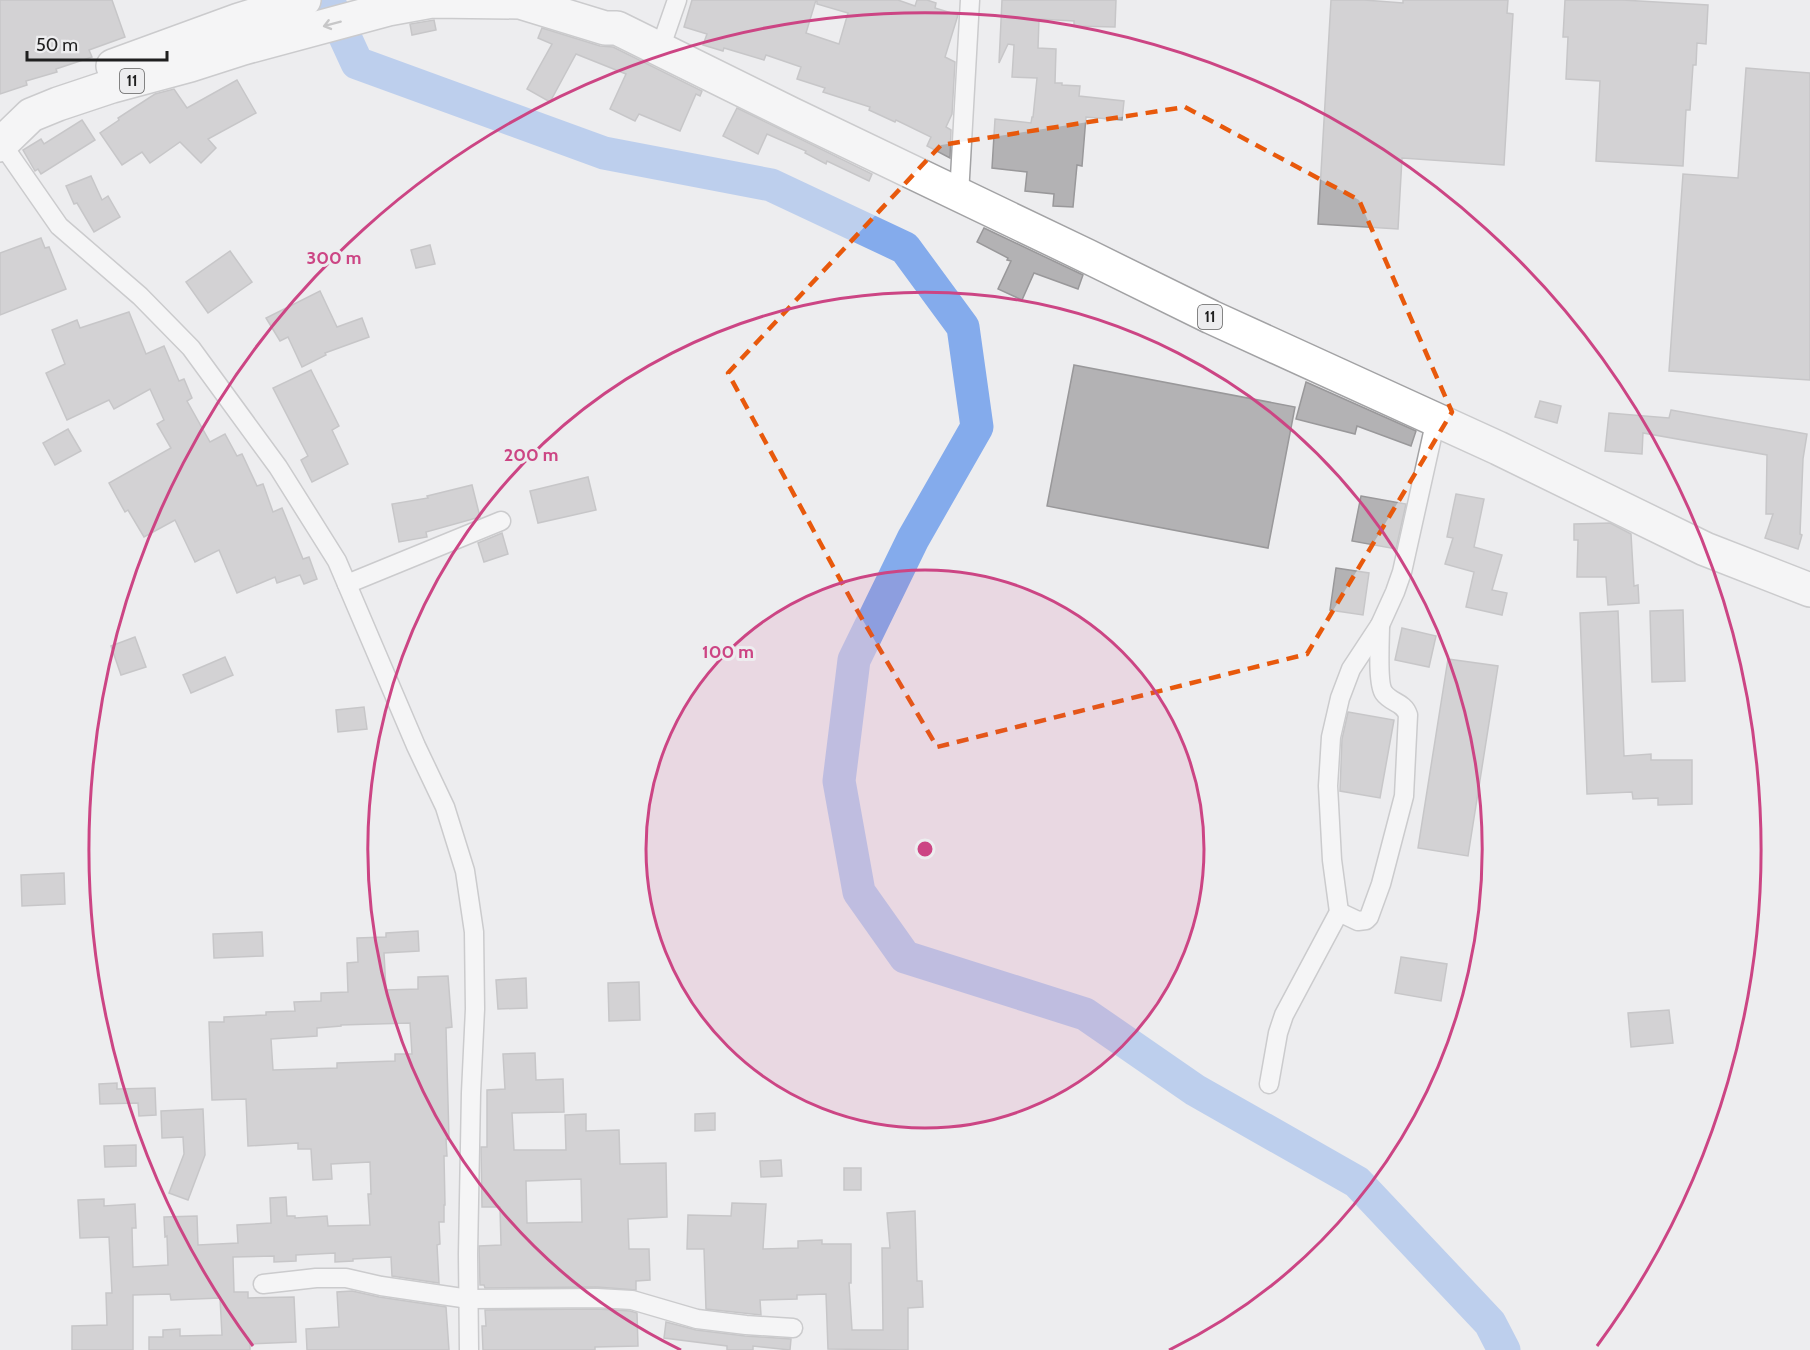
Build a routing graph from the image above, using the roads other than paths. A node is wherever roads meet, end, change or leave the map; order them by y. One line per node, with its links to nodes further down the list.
1 (304, 0): 6 (highway, 11)
2 (579, 0): 5 (highway, 11)
3 (677, 0): 7 (street)
4 (970, 0): 9 (street)
5 (617, 28): 6 (highway, 11, one-way to 6); 7 (highway, 11)
6 (241, 34): 8 (highway, 11)
7 (660, 49): 9 (highway, 11)
8 (1, 145): 12 (street)
9 (959, 195): 10 (highway, 11)
10 (1436, 419): 13 (highway, 11); 14 (street)
11 (501, 521): 12 (street)
12 (347, 584): 18 (street)
13 (1810, 590)
14 (1380, 625): 15 (street); 15 (street)
15 (1339, 912): 16 (street)
16 (1269, 1084)
17 (263, 1284): 18 (street)
18 (469, 1299): 19 (street); 20 (street)
19 (793, 1328)
20 (469, 1350)

